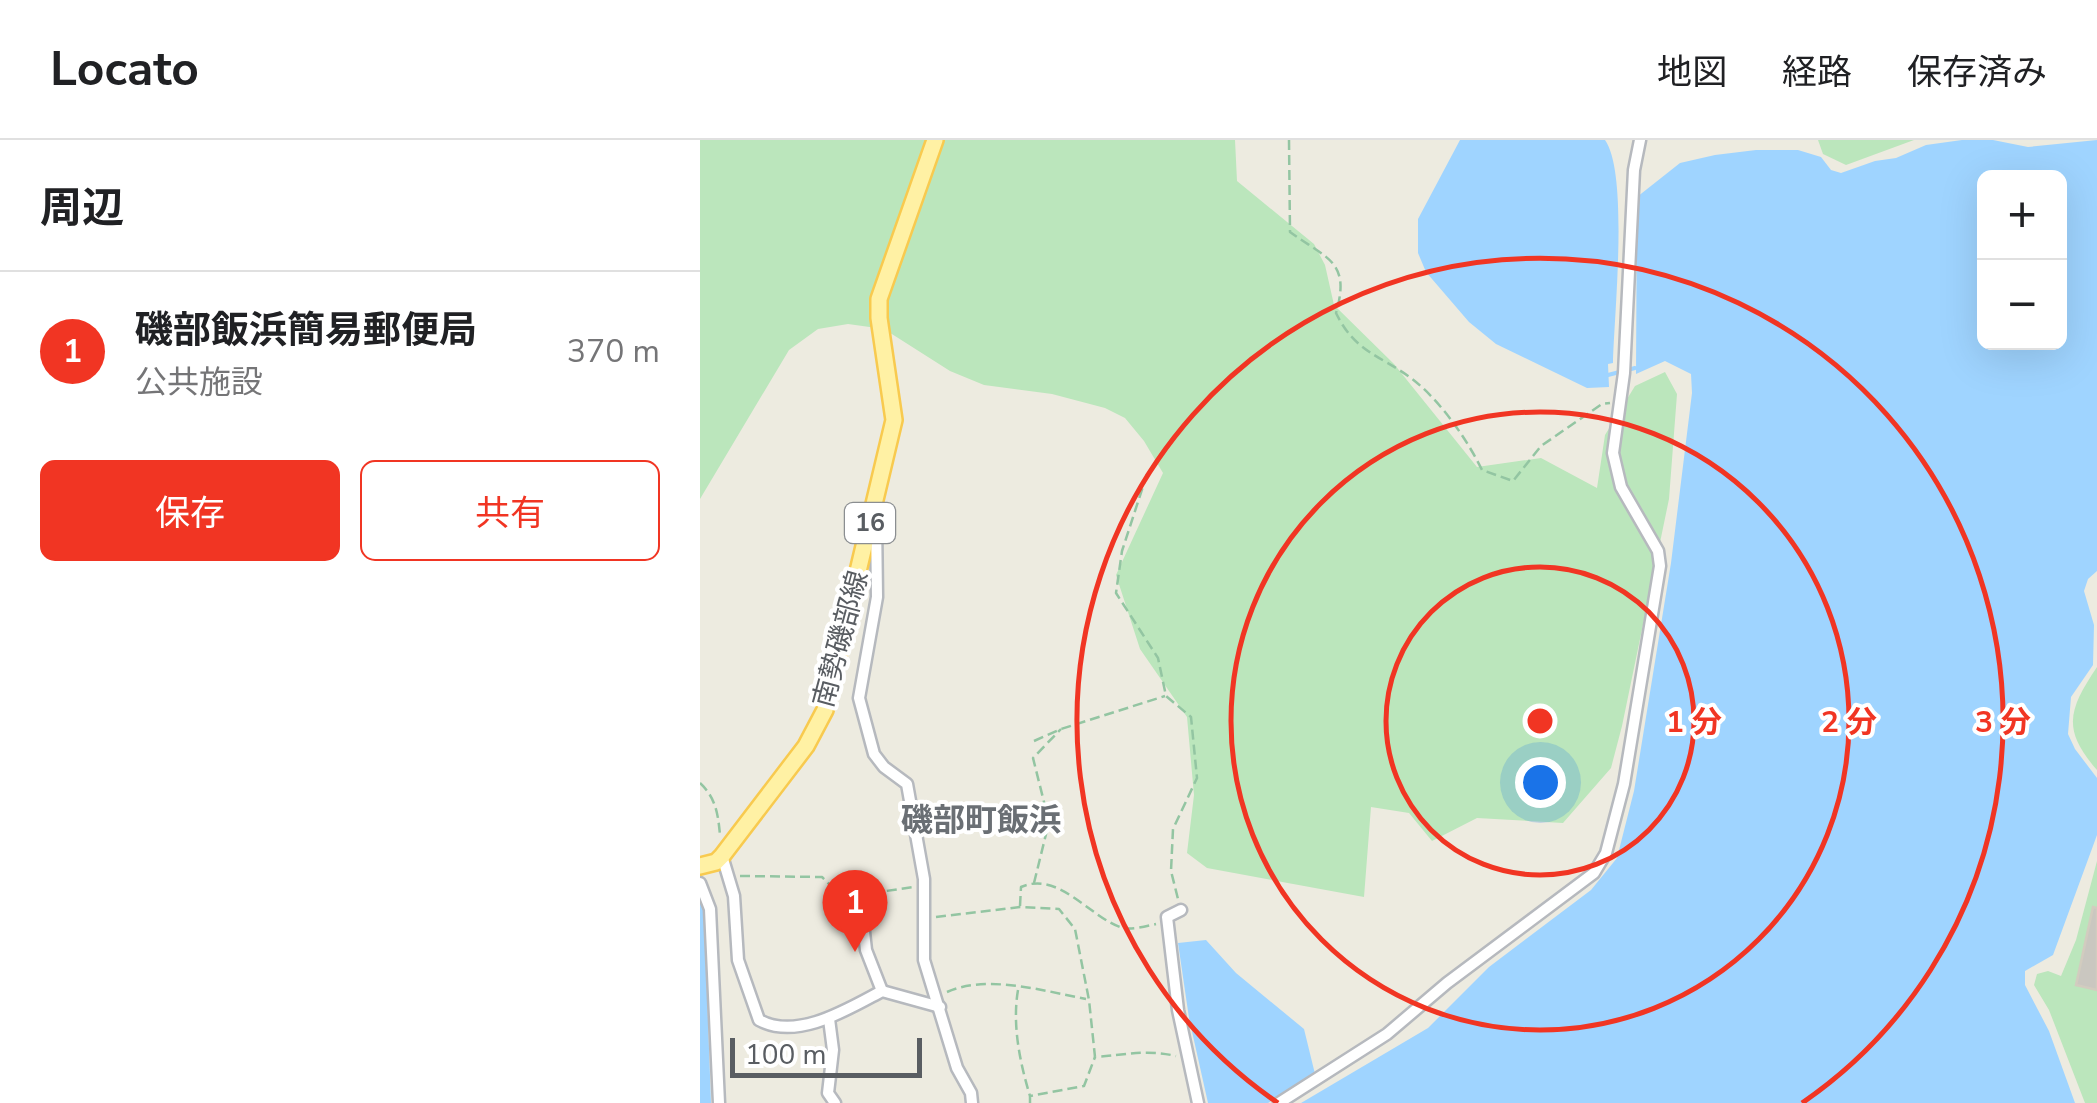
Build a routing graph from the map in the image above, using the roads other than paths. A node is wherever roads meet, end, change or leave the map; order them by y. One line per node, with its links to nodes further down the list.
1 (934, 140): 3 (main road, 南勢磯部線 / 16)
2 (1640, 140): 16 (street)
3 (875, 504): 4 (main road, 南勢磯部線 / 16); 10 (street)
4 (722, 856): 5 (main road, 南勢磯部線 / 16); 11 (street)
5 (700, 866)
6 (700, 883): 12 (street)
7 (860, 895): 9 (street)
8 (1181, 910): 15 (street)
9 (882, 992): 10 (street); 11 (street)
10 (938, 1002): 14 (street)
11 (829, 1019): 13 (street)
12 (719, 1103)
13 (834, 1103)
14 (972, 1103)
15 (1198, 1103)
16 (1279, 1103)

